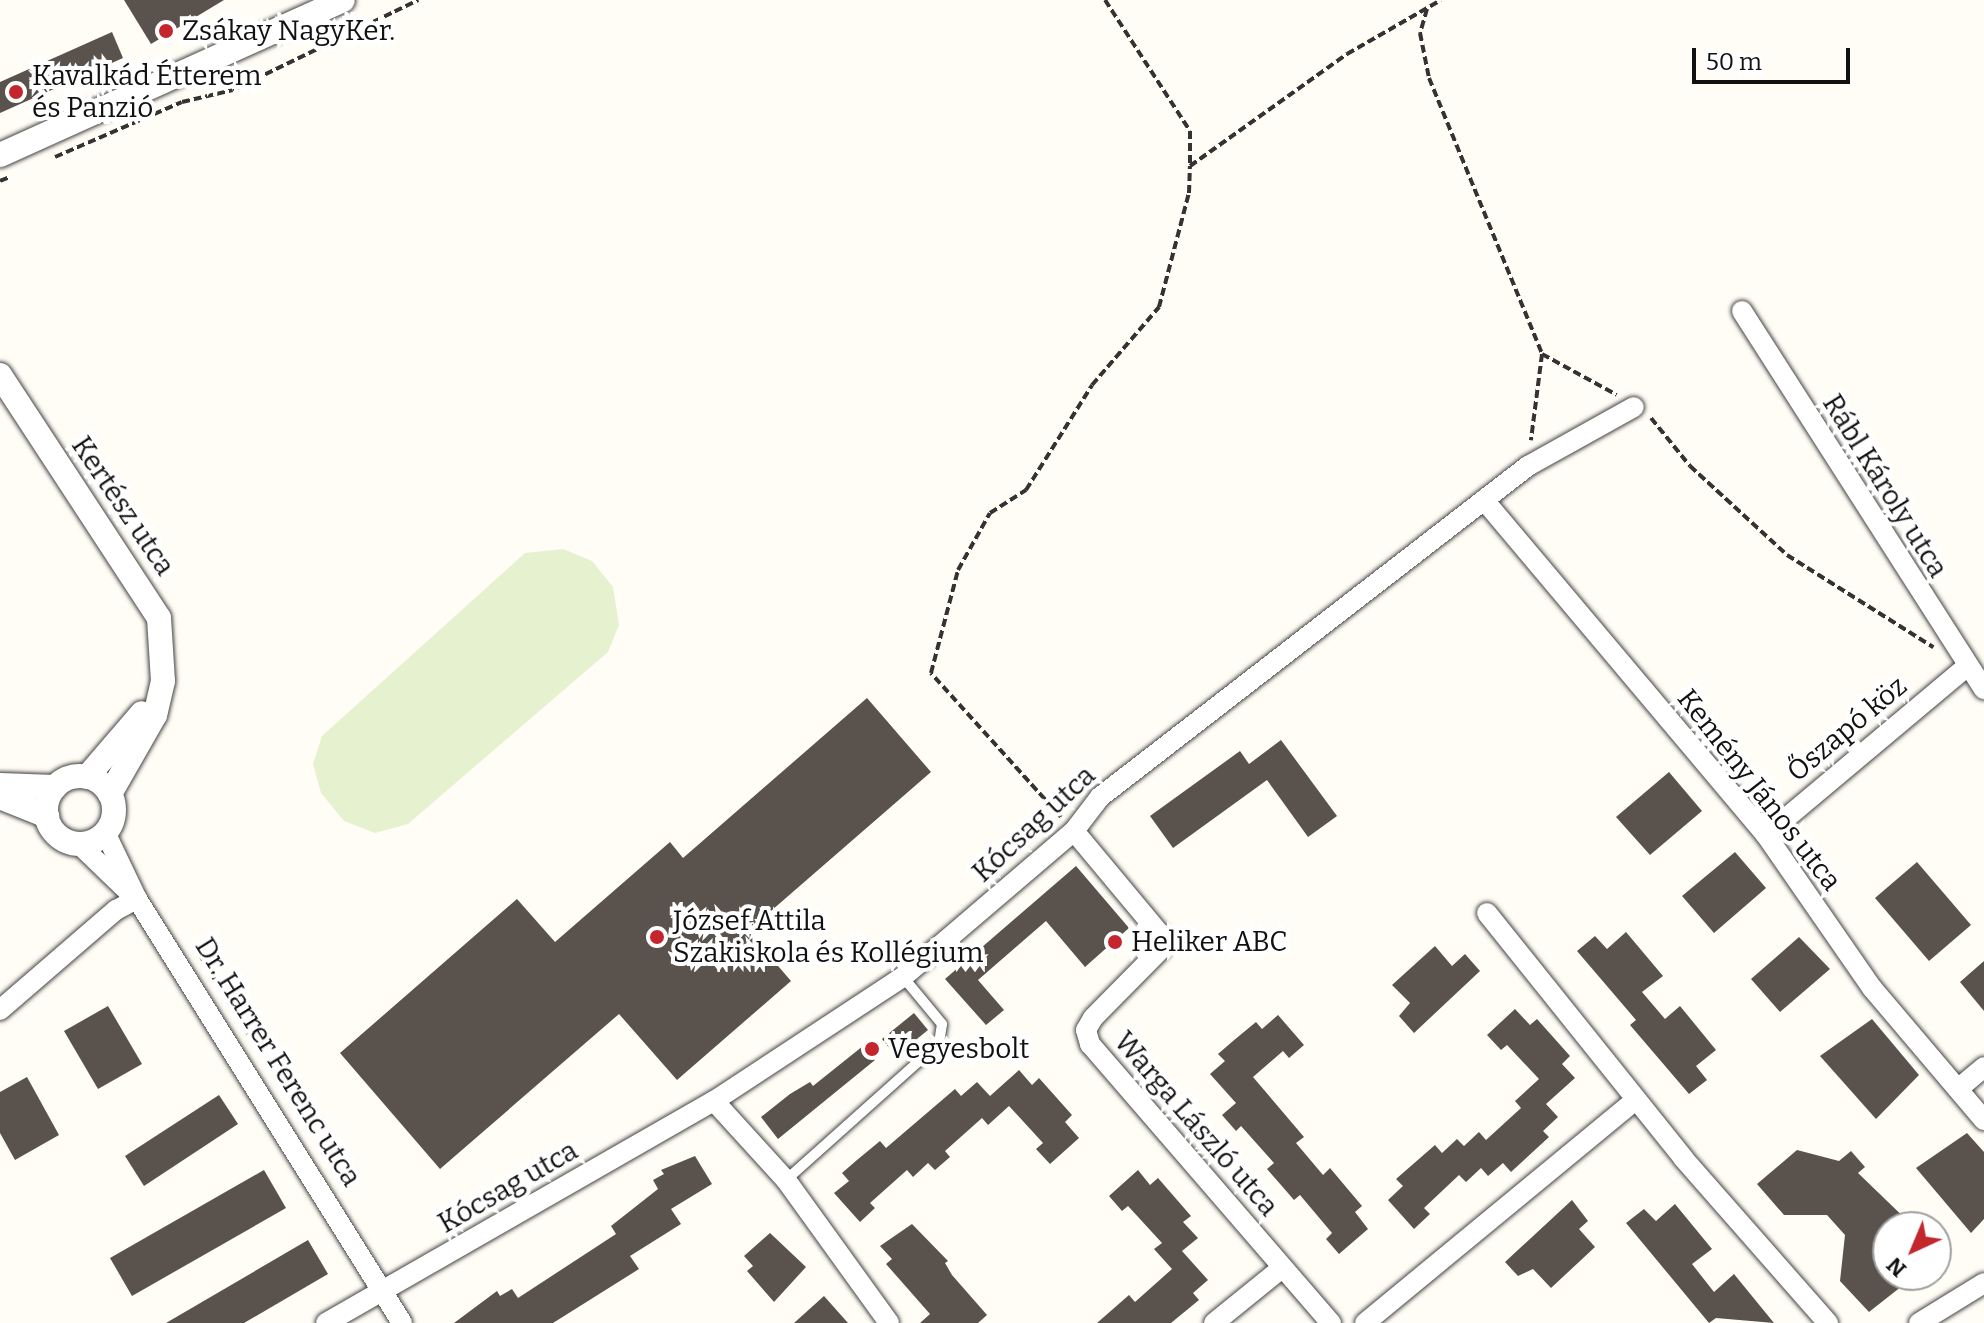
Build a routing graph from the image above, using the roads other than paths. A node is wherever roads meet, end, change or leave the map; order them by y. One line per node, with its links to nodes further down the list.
1 (343, 0): 2 (street)
2 (7, 165)
3 (1742, 311): 7 (street, Rábl Károly utca)
4 (0, 375): 8 (street, Kertész utca)
5 (1634, 407): 6 (street, Kócsag utca)
6 (1484, 500): 16 (street, Kócsag utca); 18 (street, Kemény János utca)
7 (1966, 667): 9 (street, Rábl Károly utca); 18 (street, Őszapó köz)
8 (163, 681): 10 (street); 13 (street, Kertész utca)
9 (1984, 689)
10 (87, 777): 12 (street); 13 (street)
11 (0, 785): 12 (street)
12 (55, 787): 15 (street)
13 (110, 794): 17 (street)
14 (0, 797): 15 (street)
15 (47, 816): 19 (street)
16 (1074, 831): 22 (street, Kócsag utca); 30 (street, Warga László utca)
17 (105, 832): 19 (street); 20 (street, Dr. Harrer Ferenc utca)
18 (1766, 835): 25 (street, Kemény János utca)
19 (79, 844): 20 (street)
20 (137, 899): 23 (street); 32 (street, Dr. Harrer Ferenc utca)
21 (1487, 913): 26 (street)
22 (903, 977): 27 (street, Kócsag utca); 29 (lane)
23 (0, 1010)
24 (1984, 1067): 25 (street)
25 (1958, 1089): 28 (street, Kemény János utca)
26 (1636, 1100): 38 (street); 39 (street)
27 (714, 1101): 29 (street); 32 (street, Kócsag utca)
28 (1984, 1120)
29 (786, 1180): 35 (street)
30 (1282, 1268): 36 (street); 37 (street, Warga László utca)
31 (1984, 1283): 40 (street)
32 (384, 1290): 33 (street, Kócsag utca); 34 (street, Dr. Harrer Ferenc utca)
33 (326, 1323)
34 (402, 1323)
35 (889, 1323)
36 (1214, 1323)
37 (1331, 1323)
38 (1365, 1323)
39 (1828, 1323)
40 (1919, 1323)

